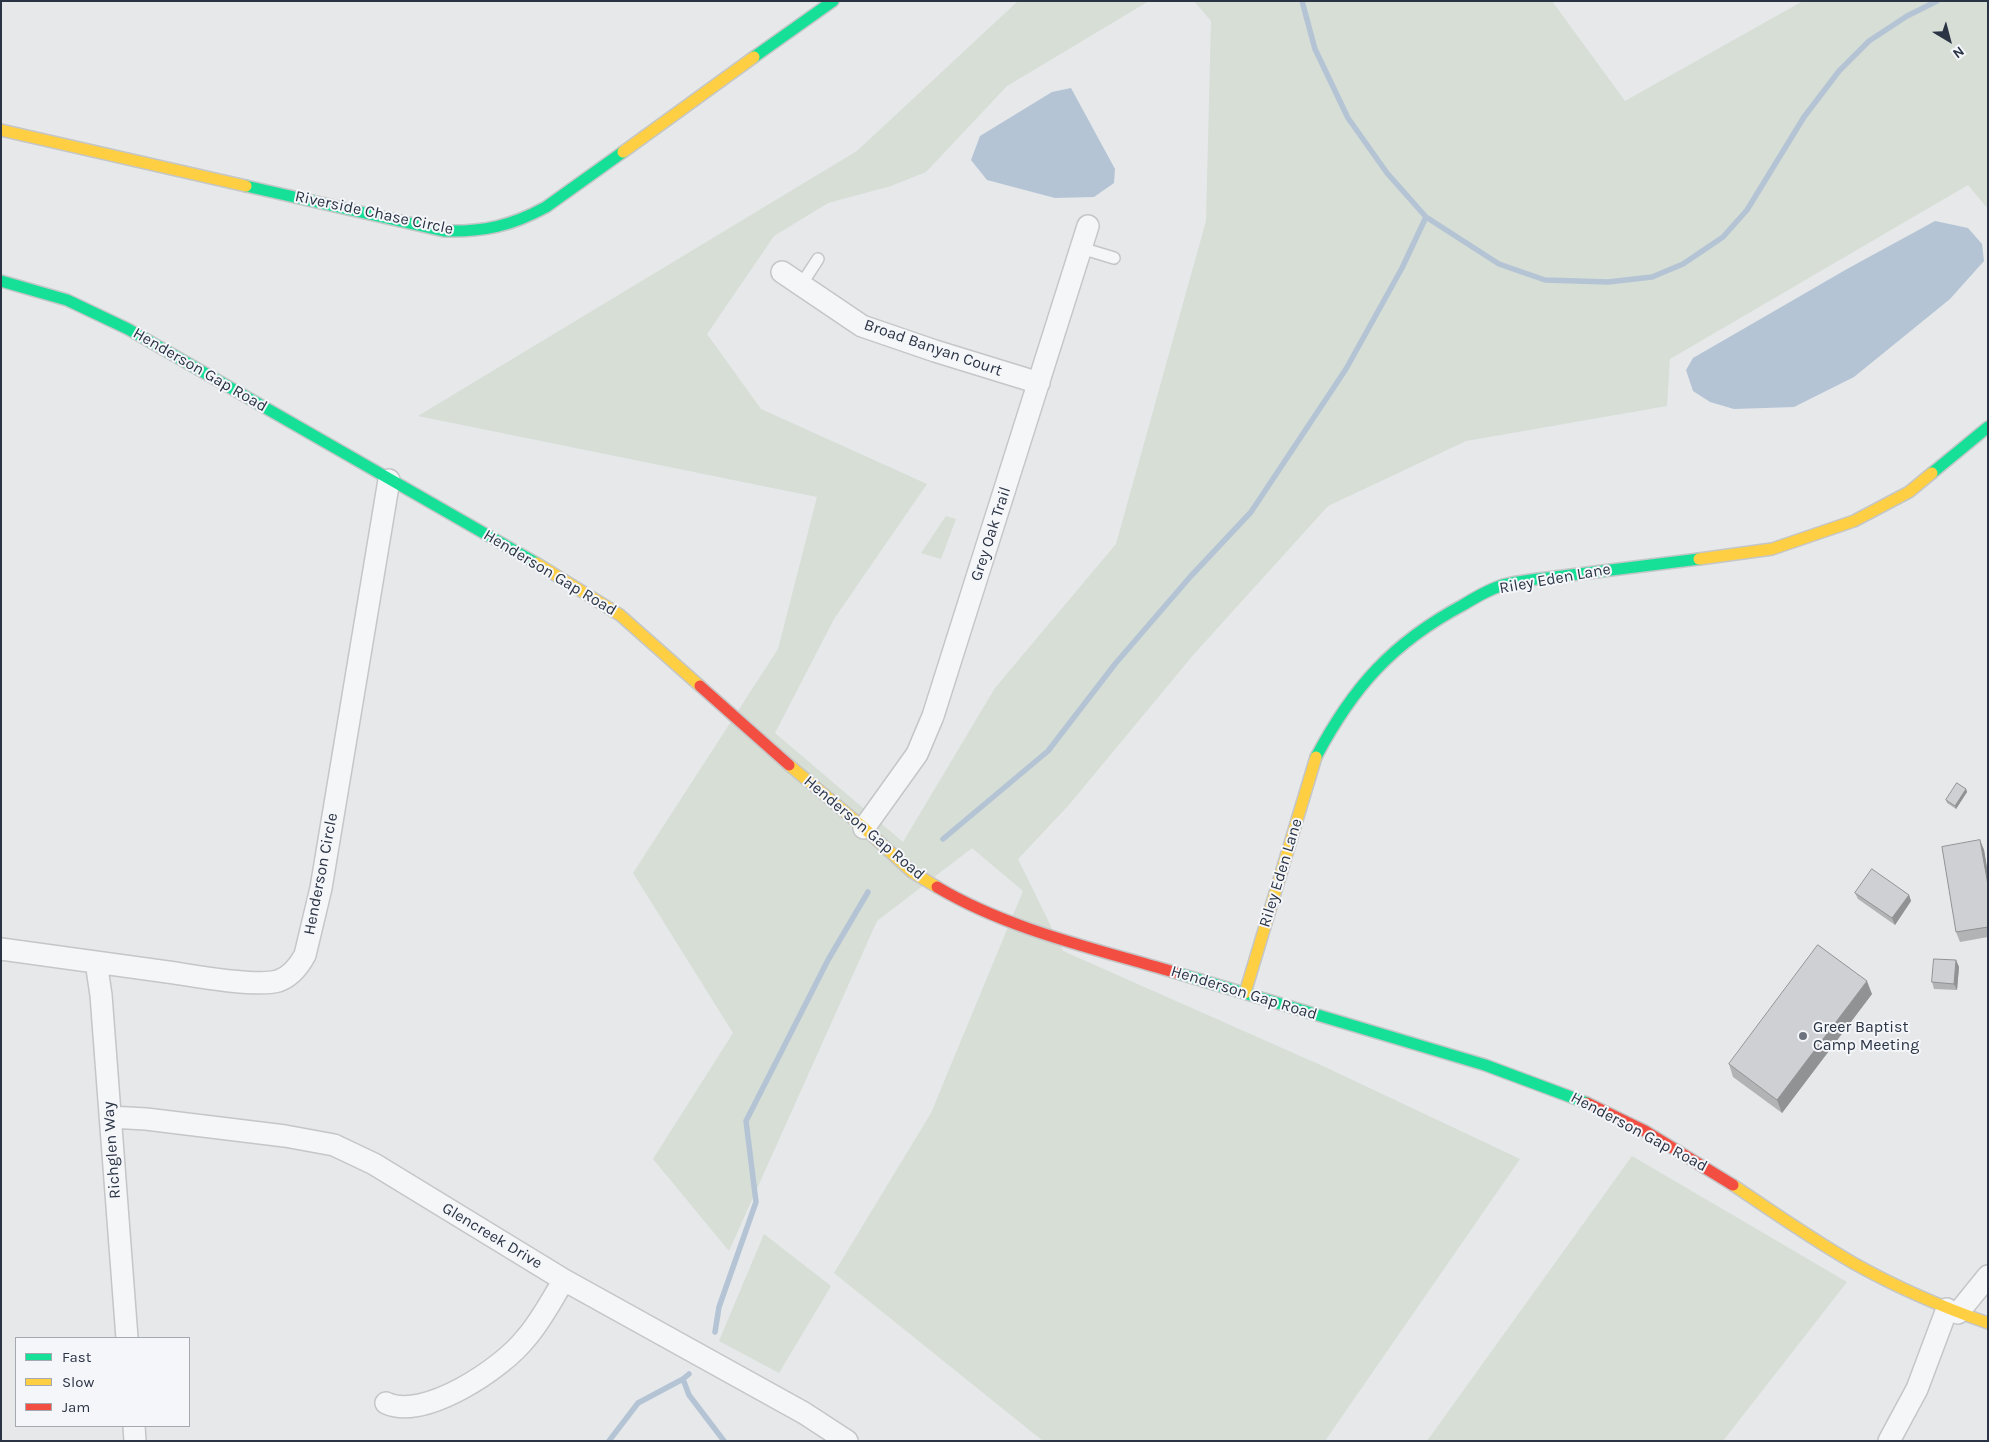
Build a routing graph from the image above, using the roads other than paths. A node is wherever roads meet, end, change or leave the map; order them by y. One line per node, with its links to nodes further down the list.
1 (833, 1): 2 (street, Riverside Chase Circle)
2 (1, 130)
3 (1088, 226): 4 (street, Grey Oak Trail)
4 (1081, 248): 5 (lane); 10 (street, Grey Oak Trail)
5 (1114, 258)
6 (818, 259): 9 (lane)
7 (782, 272): 9 (street, Broad Banyan Court)
8 (1, 281): 12 (street, Henderson Gap Road)
9 (801, 285): 10 (street, Broad Banyan Court)
10 (1039, 383): 13 (street, Grey Oak Trail)
11 (1988, 427): 16 (street, Riley Eden Lane)
12 (389, 480): 13 (street, Henderson Gap Road); 15 (street, Henderson Circle)
13 (864, 828): 16 (street, Henderson Gap Road)
14 (1, 949): 15 (street, Henderson Circle)
15 (96, 962): 17 (street, Richglen Way)
16 (1244, 993): 20 (street, Henderson Gap Road)
17 (110, 1117): 19 (street, Glencreek Drive); 22 (street, Richglen Way)
18 (1988, 1276): 20 (street)
19 (564, 1280): 23 (street); 26 (street, Glencreek Drive)
20 (1952, 1311): 21 (street, Henderson Gap Road); 27 (street)
21 (1988, 1323)
22 (127, 1337)
23 (386, 1403)
24 (134, 1427): 25 (street)
25 (135, 1441)
26 (847, 1441)
27 (1890, 1441)

